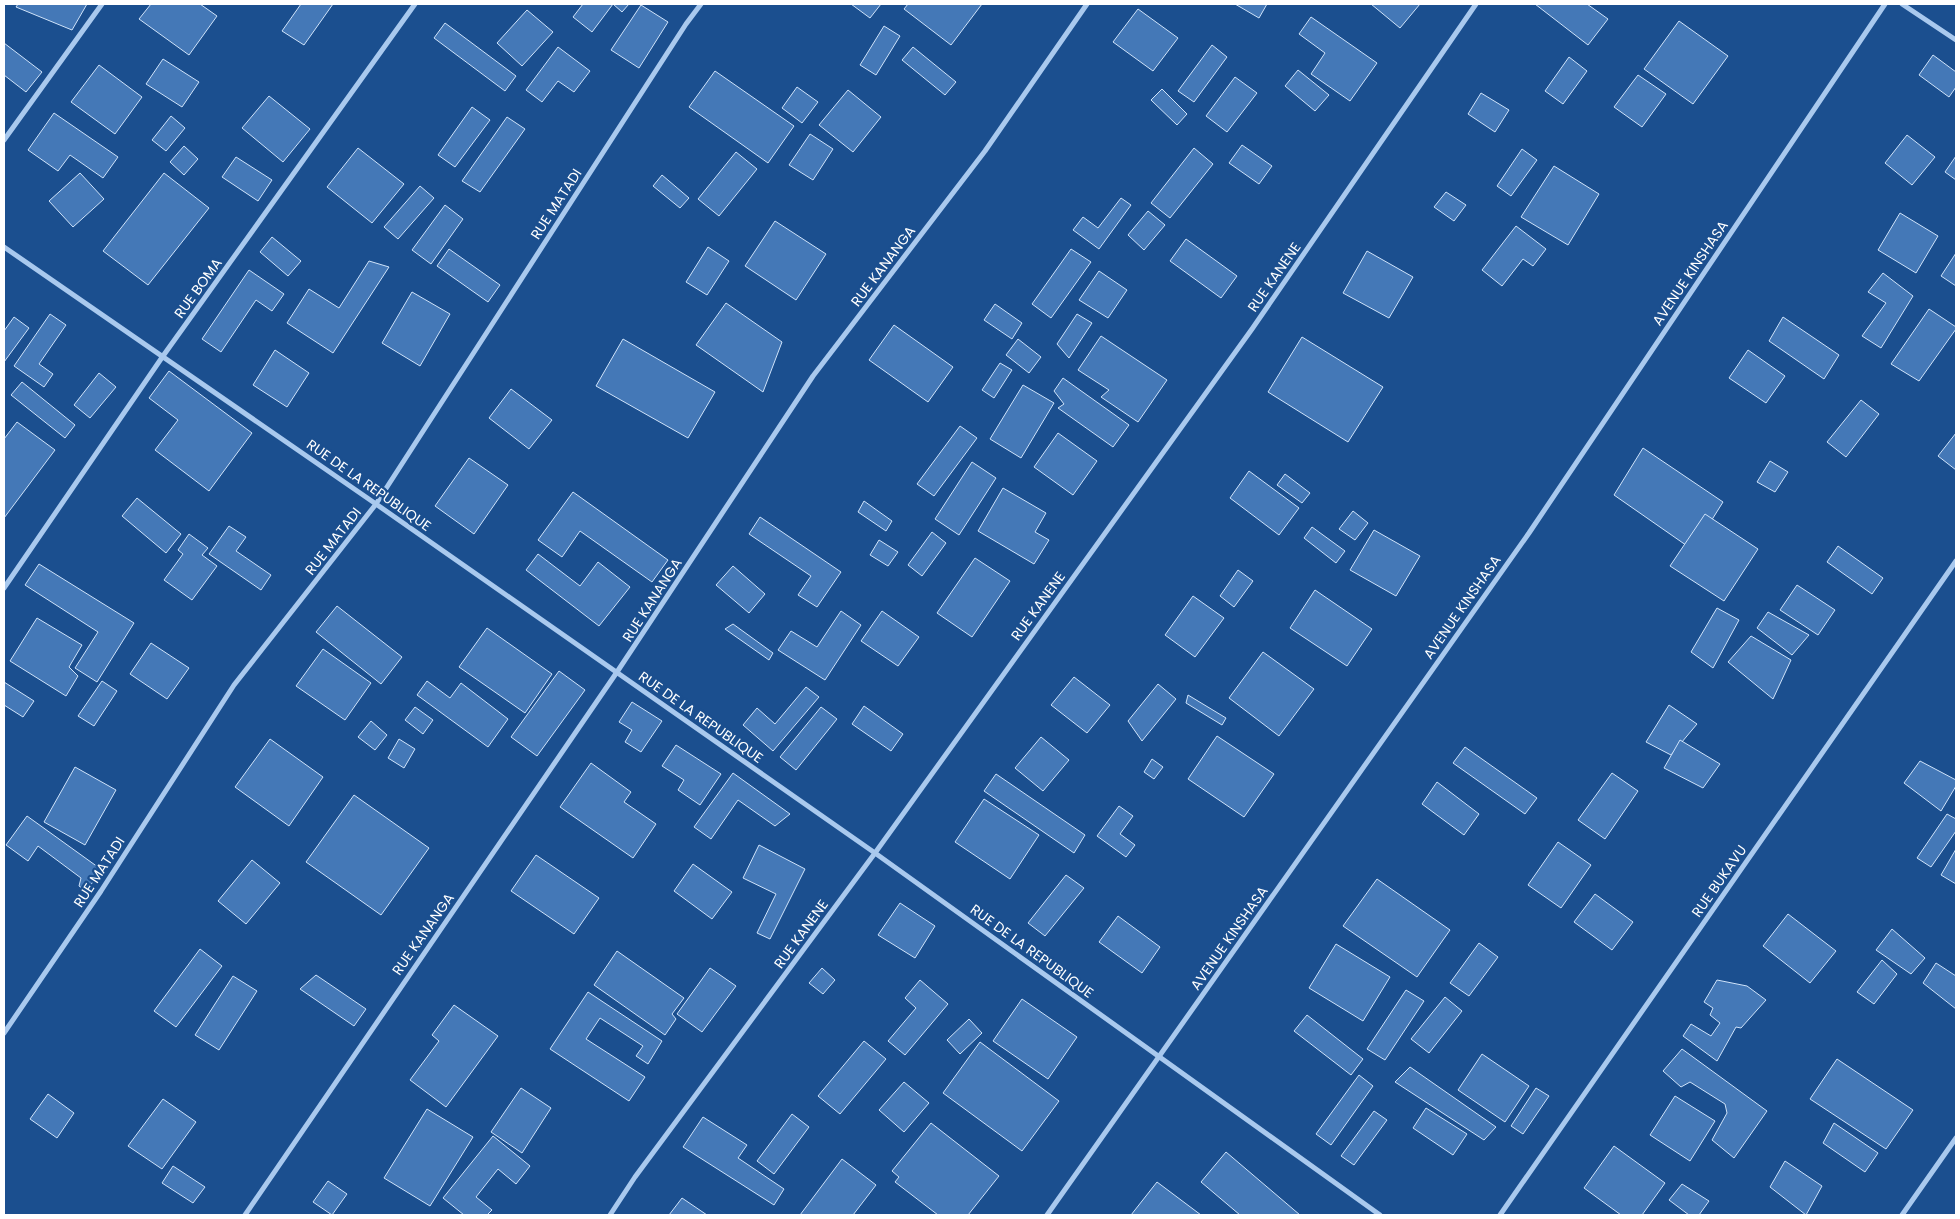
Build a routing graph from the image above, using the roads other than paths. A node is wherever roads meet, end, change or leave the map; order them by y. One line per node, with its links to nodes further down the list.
1 (102, 4): 9 (street)
2 (415, 4): 11 (street, RUE BOMA)
3 (701, 4): 12 (street, RUE MATADI)
4 (1087, 4): 15 (street, RUE KANANGA)
5 (1476, 4): 16 (street, RUE KANENE)
6 (1885, 4): 18 (street, AVENUE KINSHASA)
7 (1902, 4): 8 (street)
8 (1956, 40)
9 (4, 140)
10 (4, 247): 11 (street, RUE DE LA REPUBLIQUE)
11 (163, 356): 12 (street, RUE DE LA REPUBLIQUE); 14 (street, RUE BOMA)
12 (376, 504): 15 (street, RUE DE LA REPUBLIQUE); 17 (street, RUE MATADI)
13 (1956, 560): 24 (street, RUE BUKAVU)
14 (4, 588)
15 (618, 672): 16 (street, RUE DE LA REPUBLIQUE); 20 (street, RUE KANANGA)
16 (875, 852): 18 (street, RUE DE LA REPUBLIQUE); 21 (street, RUE KANENE)
17 (4, 1033)
18 (1159, 1056): 22 (street, AVENUE KINSHASA); 23 (street, RUE DE LA REPUBLIQUE)
19 (1956, 1138): 25 (street)
20 (245, 1215)
21 (610, 1215)
22 (1047, 1215)
23 (1380, 1215)
24 (1500, 1215)
25 (1902, 1215)

